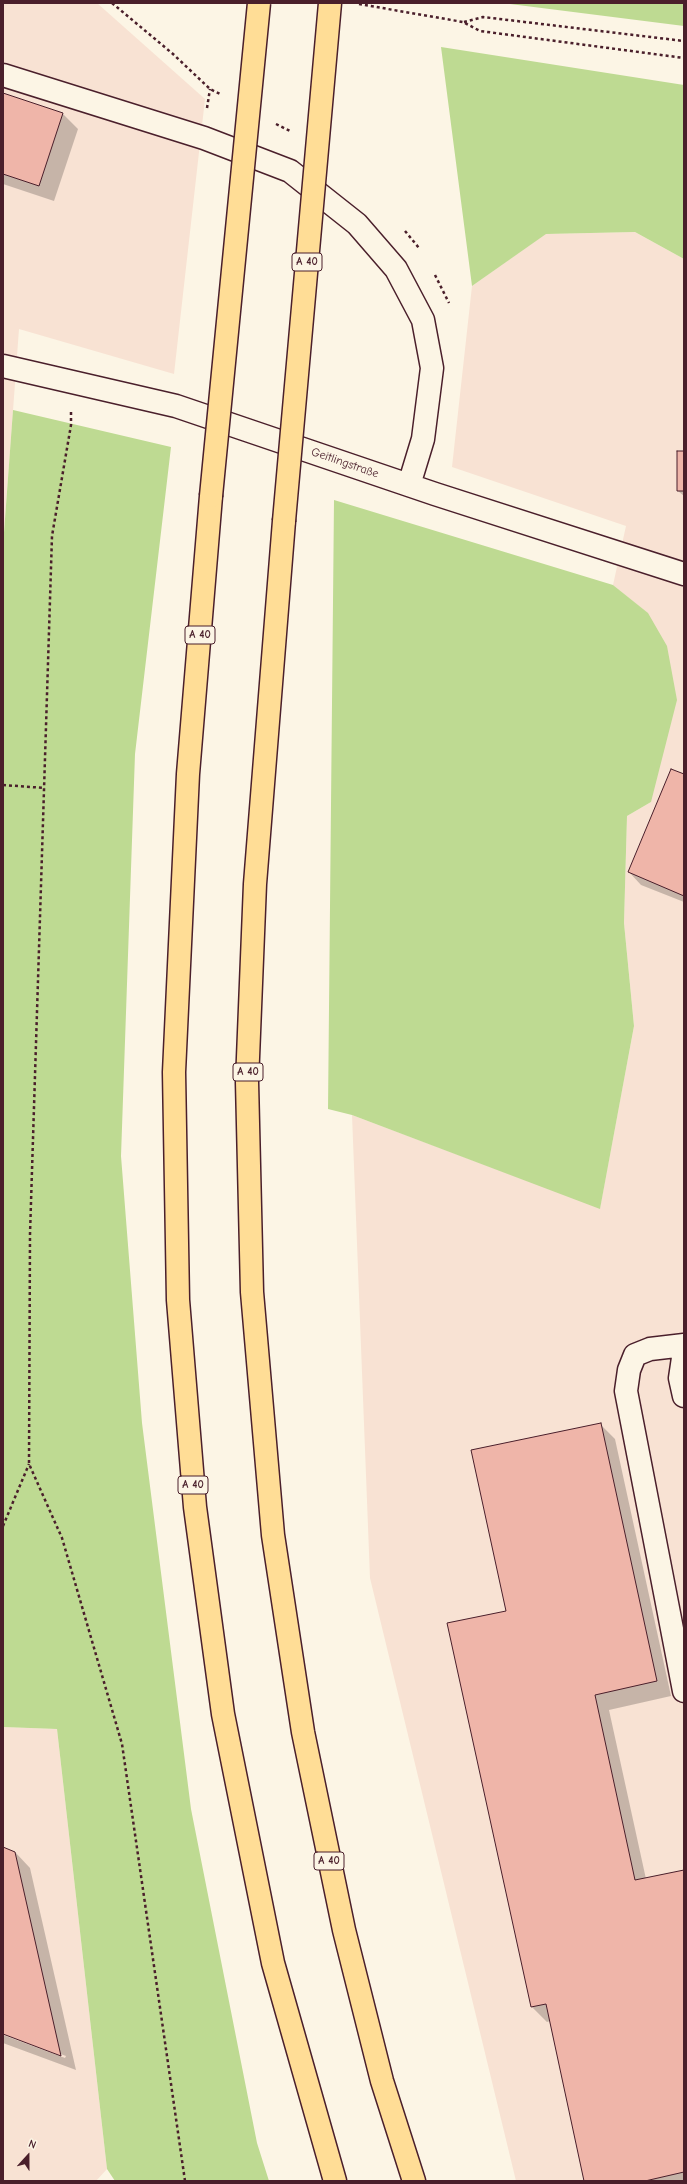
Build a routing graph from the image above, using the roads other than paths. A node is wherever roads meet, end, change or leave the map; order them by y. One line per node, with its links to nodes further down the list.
1 (259, 3): 11 (highway, A 40, bridge)
2 (330, 3): 12 (highway, A 40, bridge)
3 (3, 75): 5 (street)
4 (3, 366): 5 (street, Geitlingstraße)
5 (409, 485): 6 (street, Geitlingstraße)
6 (684, 575)
7 (684, 1345): 10 (street)
8 (684, 1351): 9 (street)
9 (684, 1396)
10 (684, 1691)
11 (334, 2181)
12 (414, 2181)

